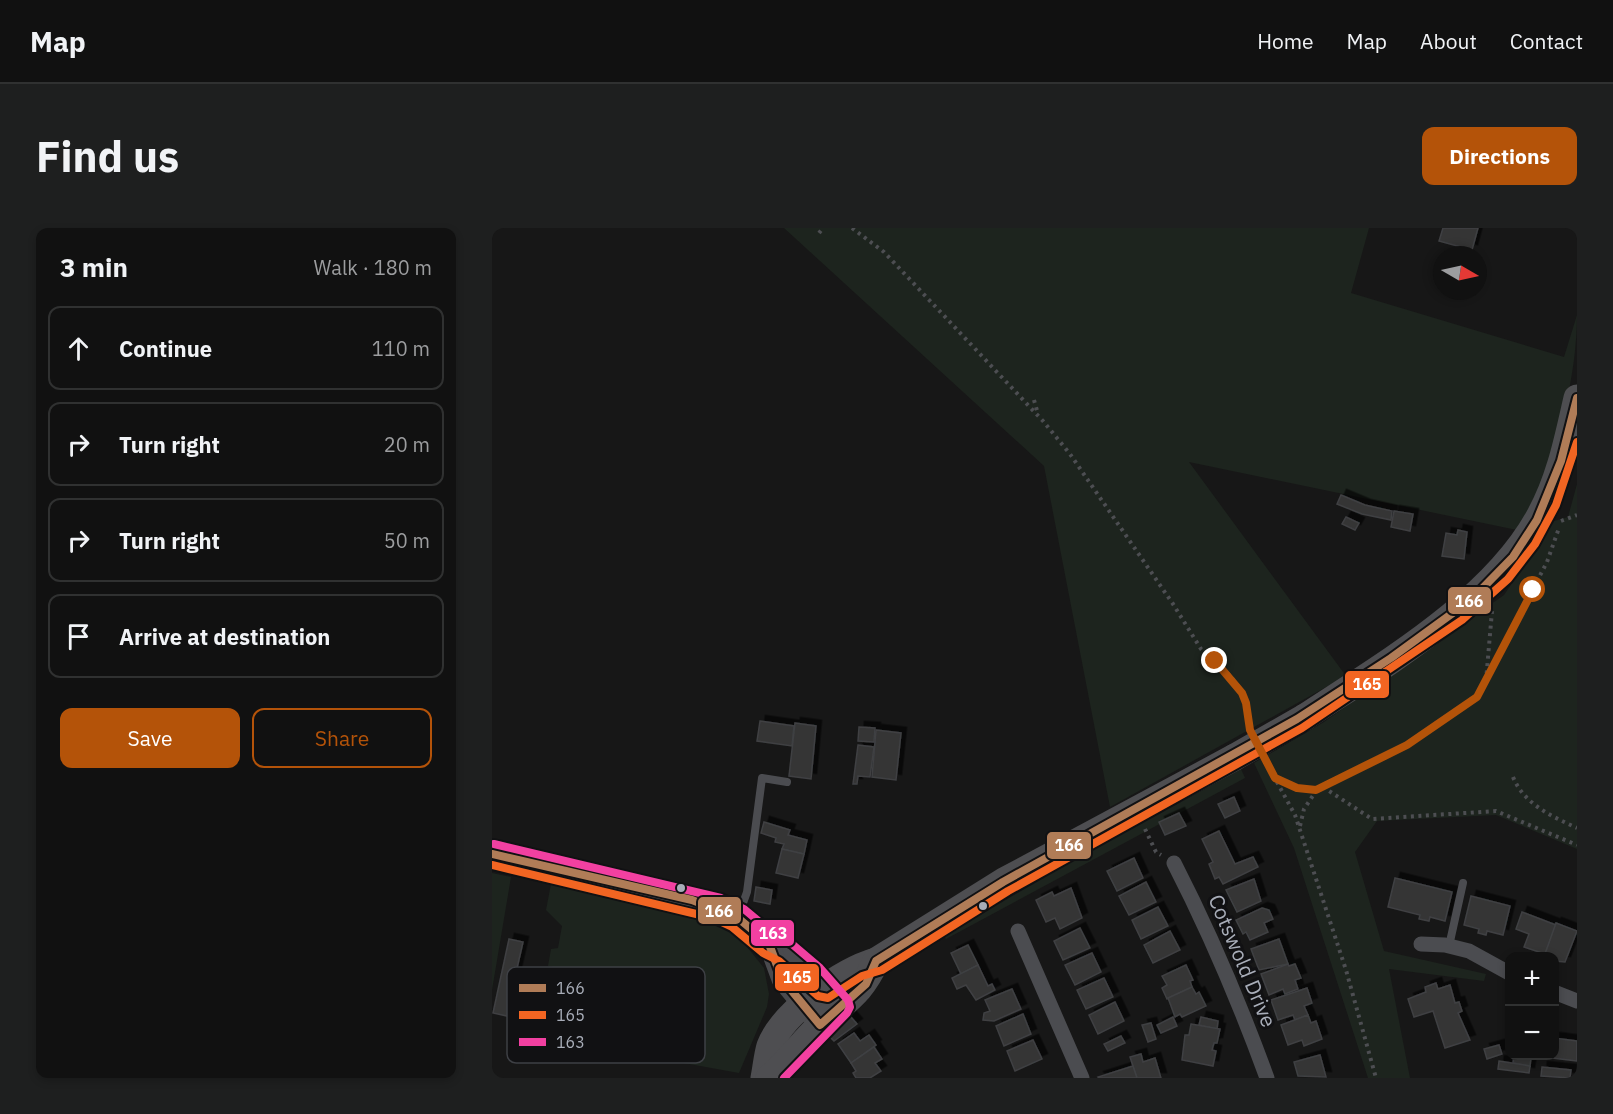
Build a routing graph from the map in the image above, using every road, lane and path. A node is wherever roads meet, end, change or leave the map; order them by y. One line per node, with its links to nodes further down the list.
1 (823, 228): 3 (path)
2 (852, 228): 6 (path)
3 (819, 233)
4 (1577, 398): 7 (highway)
5 (1034, 400): 6 (path)
6 (1038, 415): 12 (path)
7 (1551, 493): 9 (path); 10 (highway)
8 (1577, 516): 9 (path)
9 (1559, 522): 11 (path)
10 (1495, 577): 11 (path); 19 (highway, bridge)
11 (1485, 682): 17 (path)
12 (1250, 730)
13 (1265, 759): 15 (path)
14 (1513, 777): 20 (path)
15 (1275, 778): 18 (path); 21 (path)
16 (787, 782): 26 (lane)
17 (1322, 787): 18 (path); 22 (path)
18 (1316, 790): 21 (path)
19 (1136, 811): 24 (path); 33 (highway)
20 (1577, 828)
21 (1299, 830): 37 (path)
22 (1577, 845)
23 (492, 854): 26 (main road)
24 (1174, 863): 36 (street, Cotswold Drive)
25 (1463, 883): 29 (lane)
26 (738, 918): 33 (main road)
27 (1018, 932): 35 (street)
28 (1421, 944): 29 (street)
29 (1449, 946): 30 (street)
30 (1505, 970)
31 (1559, 994): 32 (street)
32 (1577, 1001)
33 (822, 1006): 34 (highway)
34 (766, 1078)
35 (1082, 1078)
36 (1267, 1078)
37 (1376, 1078)

